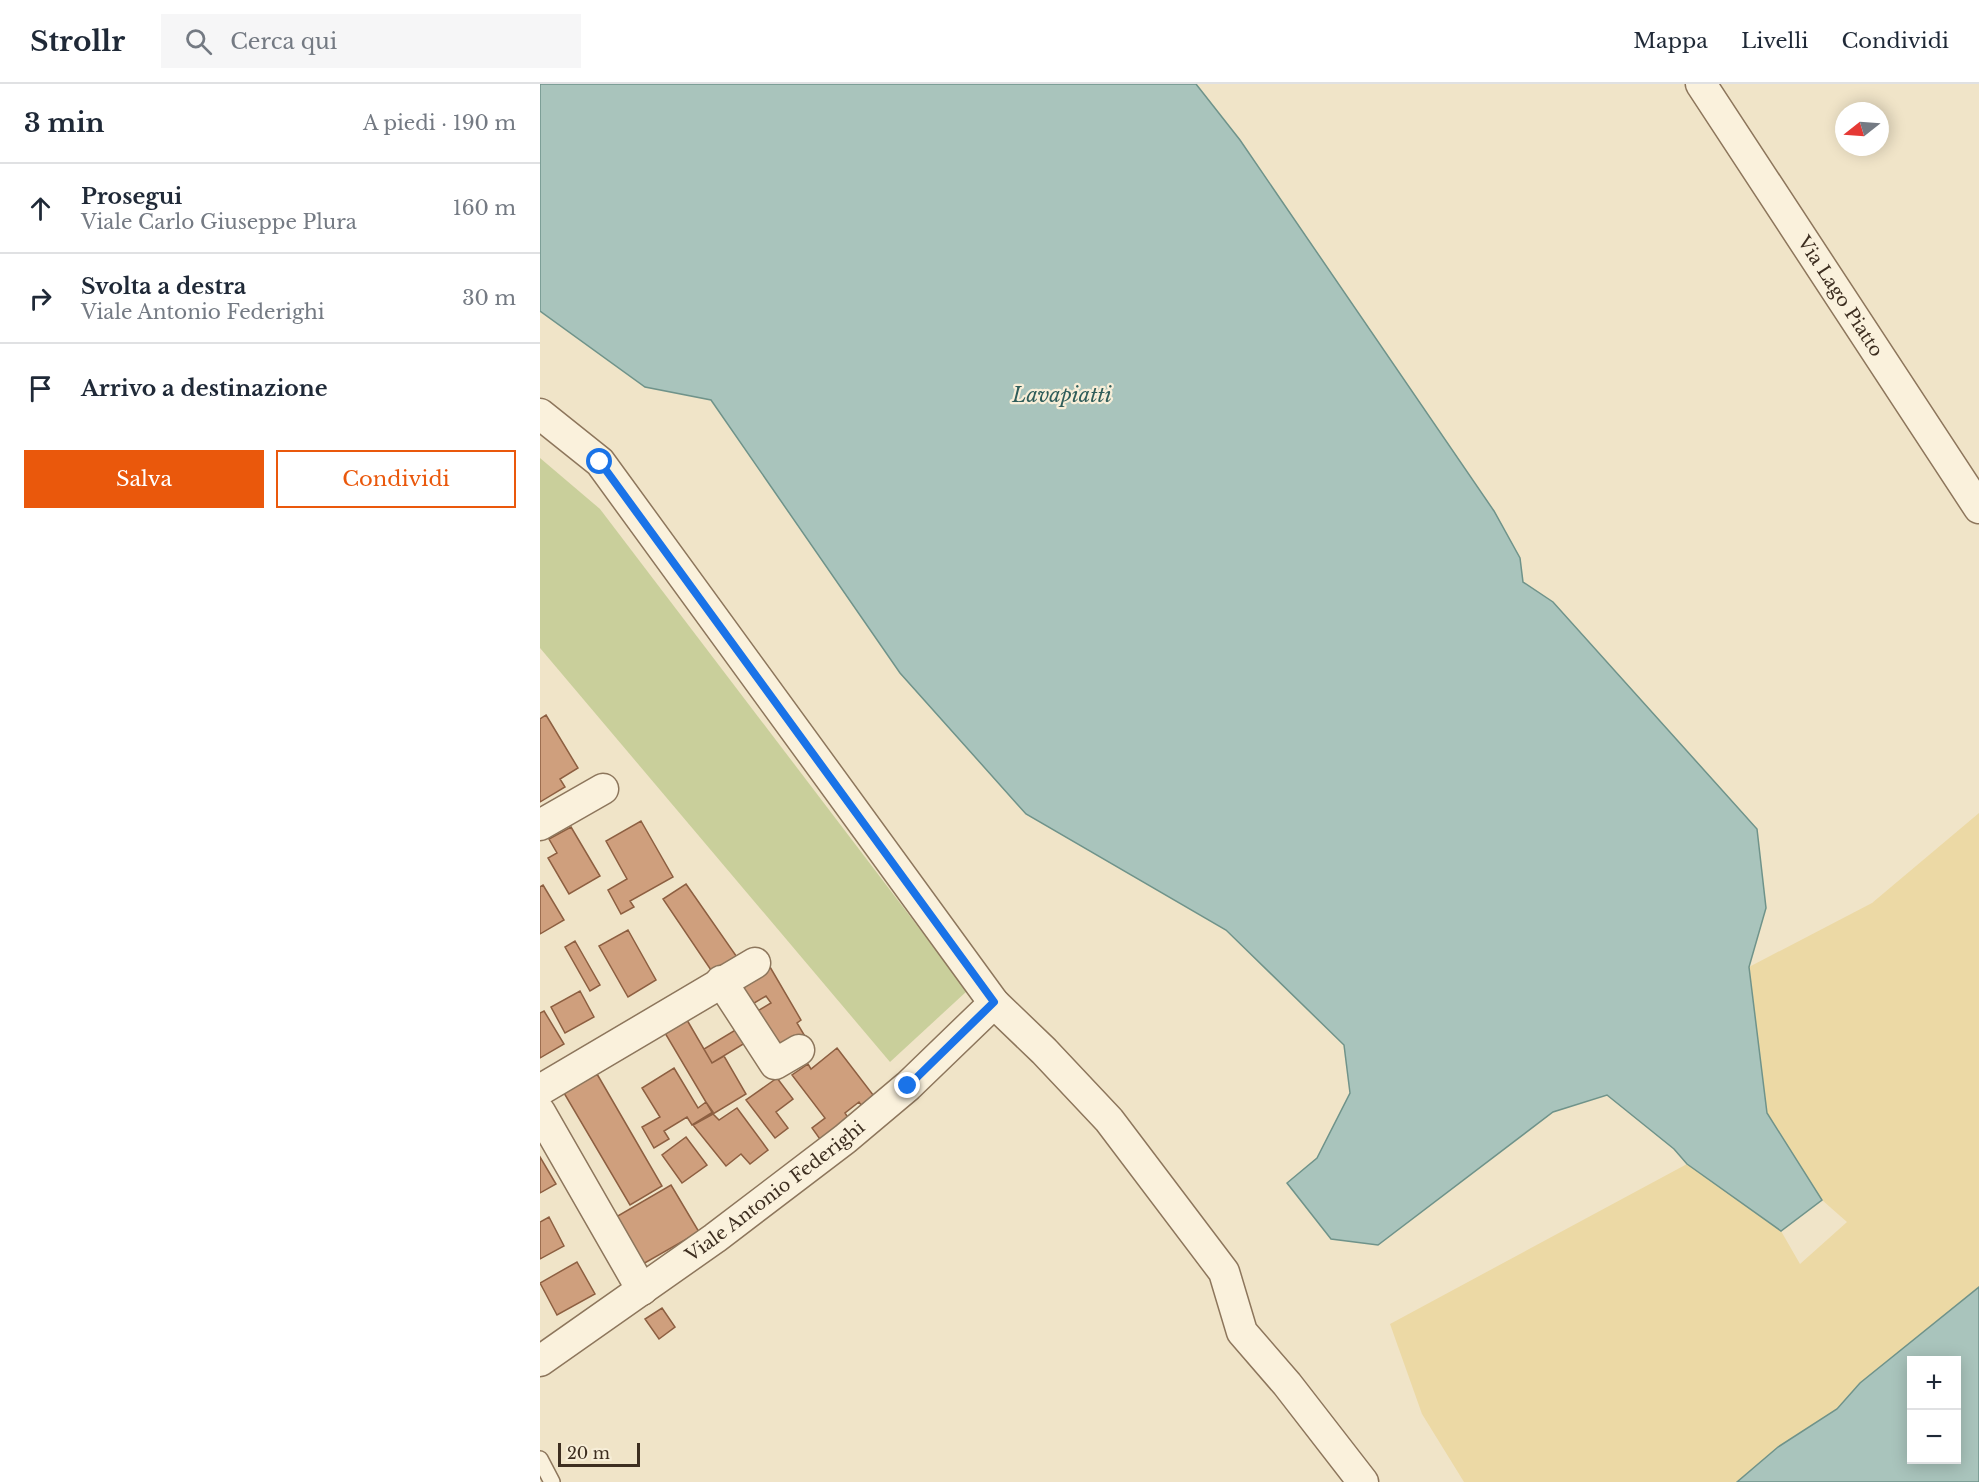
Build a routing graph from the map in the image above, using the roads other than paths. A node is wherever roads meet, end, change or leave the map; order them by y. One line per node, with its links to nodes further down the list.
1 (1701, 84): 3 (street, Via Lago Piatto)
2 (540, 414): 8 (street)
3 (1979, 508)
4 (603, 789): 5 (street)
5 (540, 825)
6 (755, 963): 7 (street)
7 (721, 981): 9 (street); 10 (street)
8 (994, 1002): 12 (street, Viale Antonio Federighi); 16 (street)
9 (799, 1050)
10 (540, 1090)
11 (540, 1112): 12 (street)
12 (642, 1290): 13 (street, Viale Antonio Federighi)
13 (540, 1361)
14 (540, 1459): 15 (lane)
15 (552, 1482)
16 (1363, 1482)

